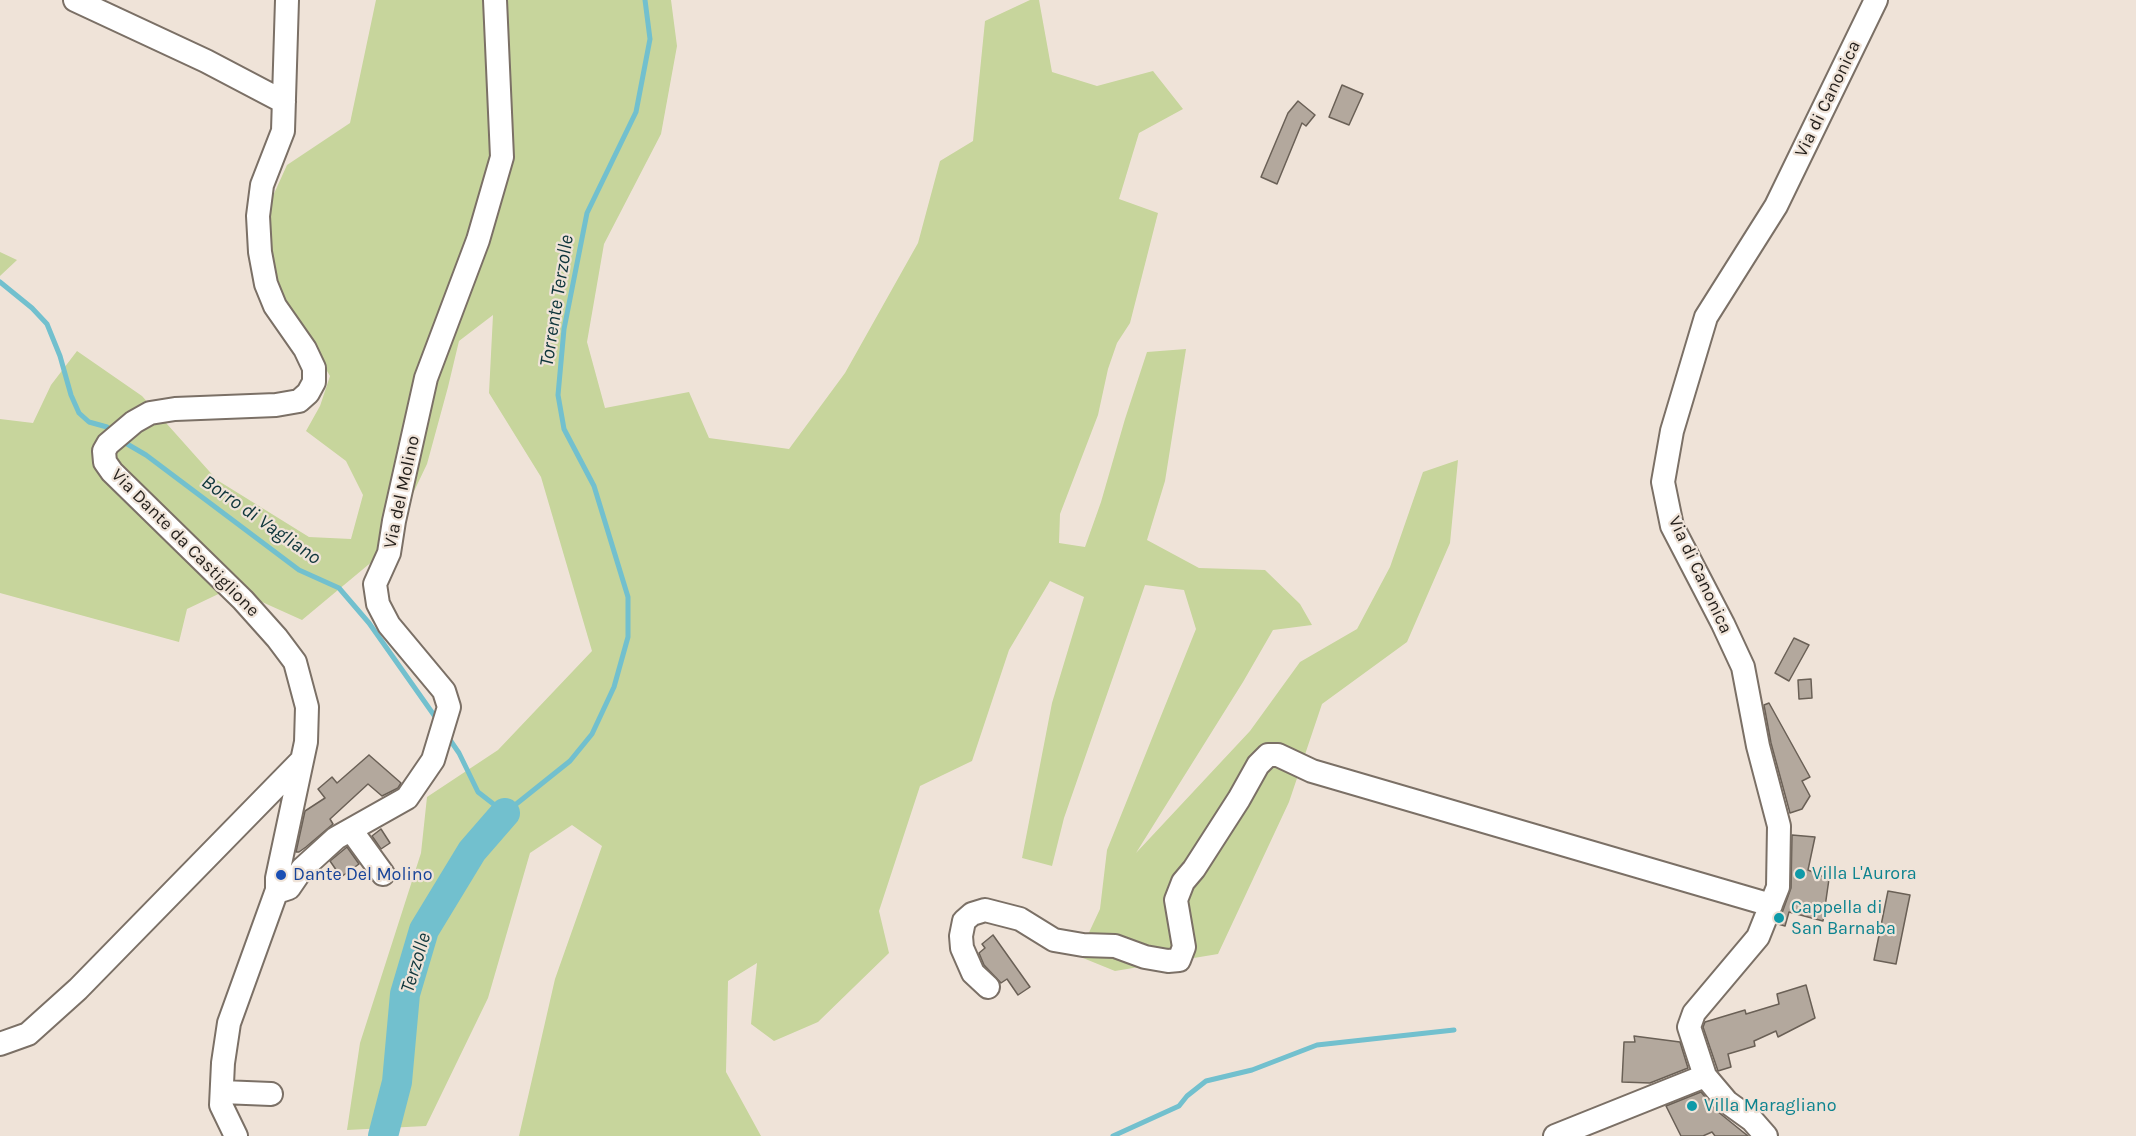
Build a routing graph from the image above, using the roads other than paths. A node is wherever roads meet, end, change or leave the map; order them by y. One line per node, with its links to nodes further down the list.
1 (75, 0): 5 (street)
2 (287, 0): 5 (street, Via Dante da Castiglione)
3 (495, 0): 7 (street, Via del Molino)
4 (1876, 0): 10 (street, Via di Canonica)
5 (284, 102): 6 (street, Via Dante da Castiglione)
6 (302, 760): 9 (street, Via Dante da Castiglione); 12 (street)
7 (351, 830): 8 (street); 9 (street, Via del Molino)
8 (383, 874)
9 (277, 890): 14 (street, Via Dante da Castiglione)
10 (1771, 905): 11 (street); 13 (street, Via di Canonica)
11 (988, 987)
12 (0, 1044)
13 (1705, 1076): 17 (street); 18 (street, Via di Canonica)
14 (222, 1092): 15 (street); 16 (street, Via Dante da Castiglione)
15 (271, 1094)
16 (236, 1136)
17 (1555, 1136)
18 (1766, 1136)

